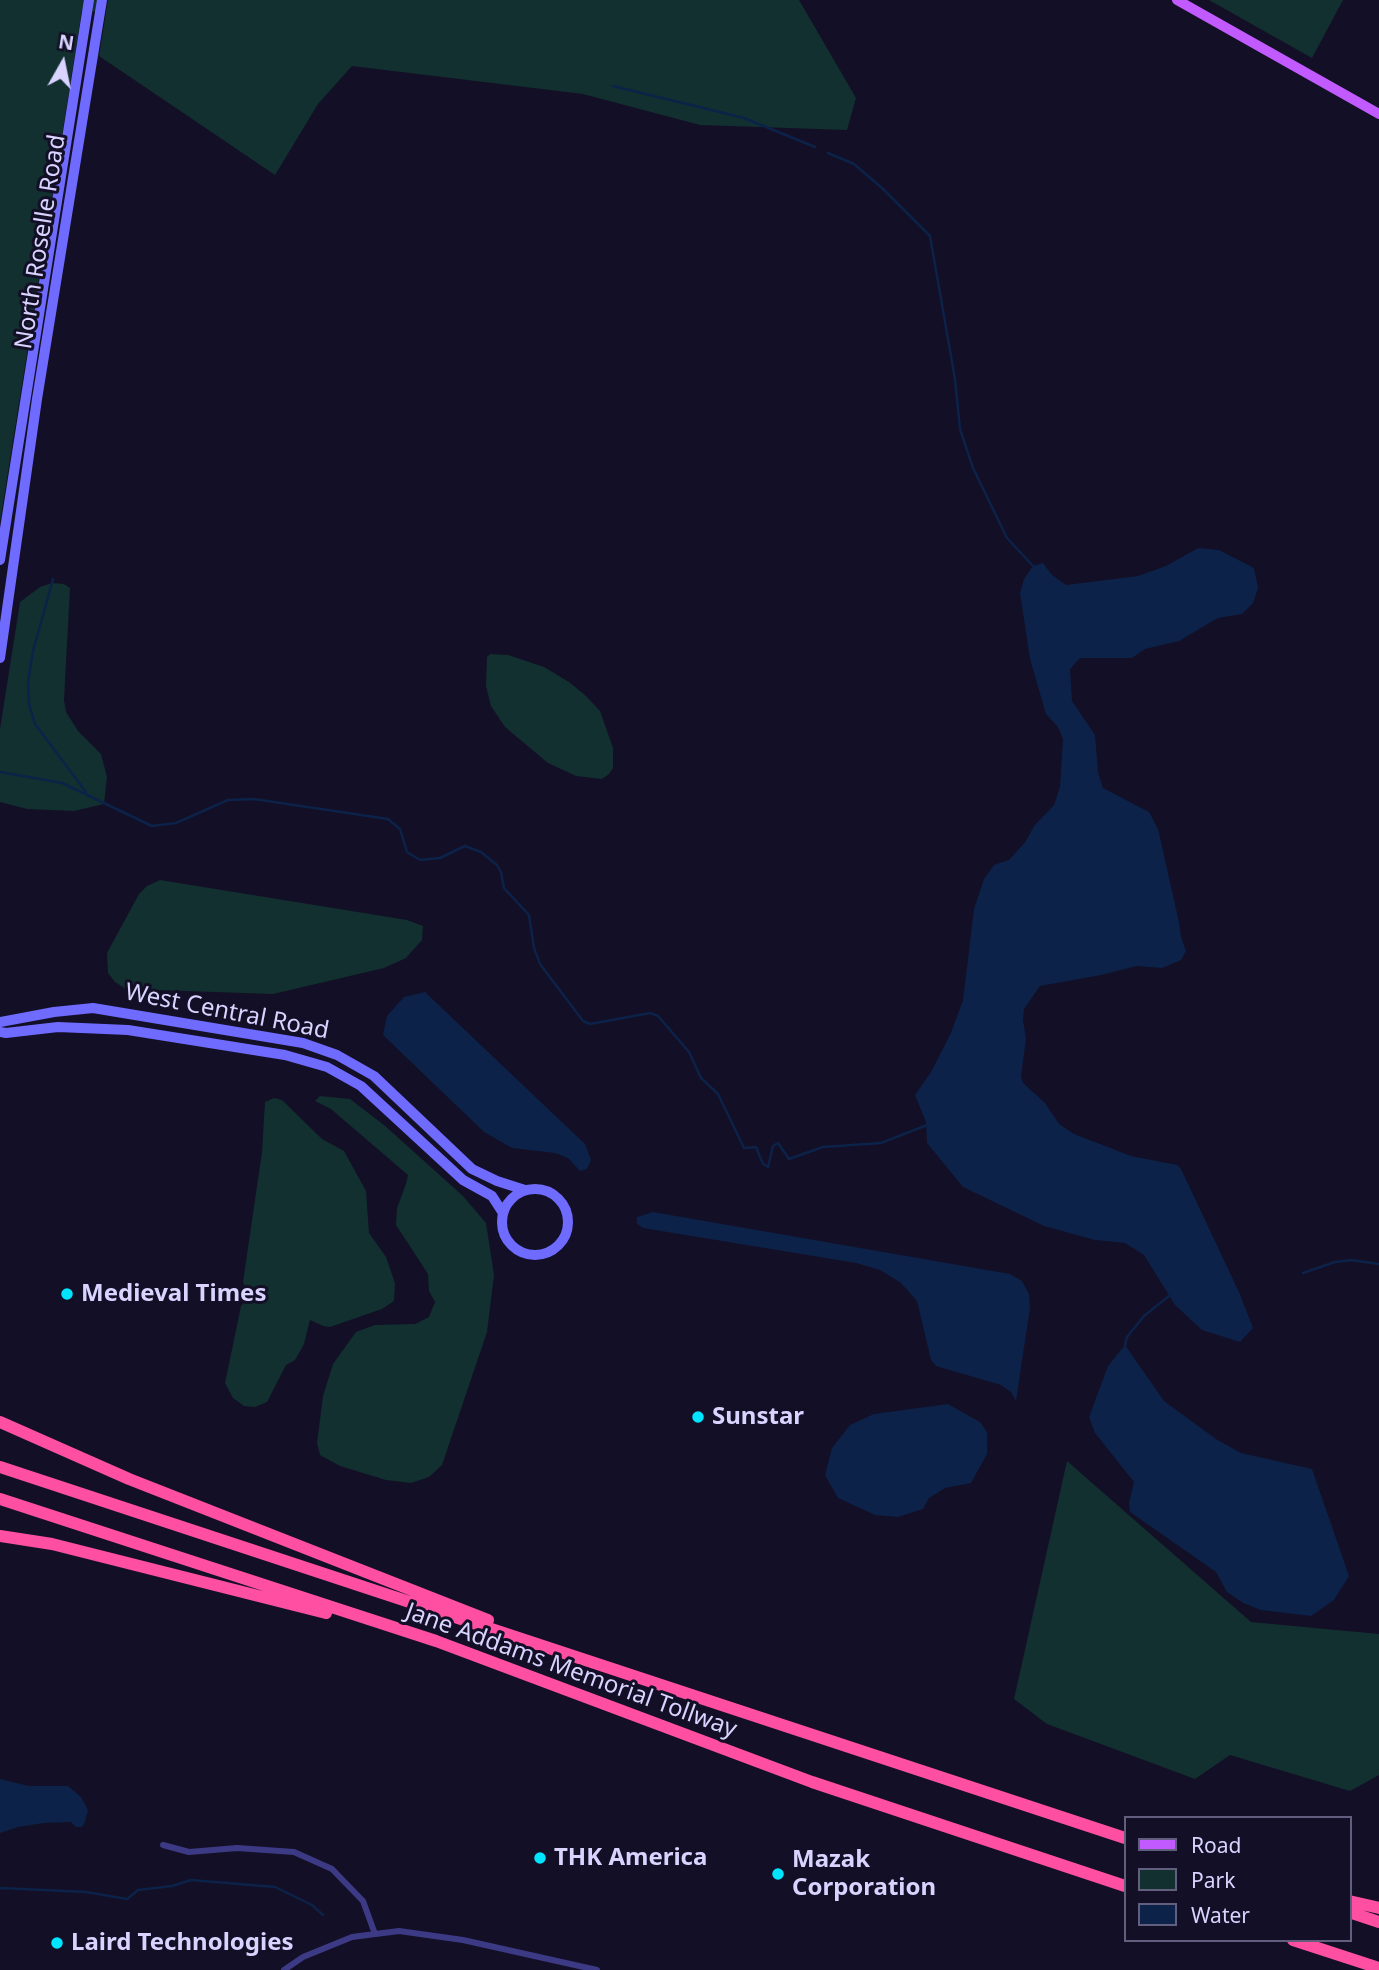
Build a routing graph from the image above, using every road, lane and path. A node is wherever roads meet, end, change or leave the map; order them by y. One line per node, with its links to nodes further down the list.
1 (89, 0): 5 (street, North Roselle Road)
2 (102, 0): 6 (street, North Roselle Road)
3 (1177, 0): 4 (main road)
4 (1379, 114)
5 (0, 561)
6 (0, 658)
7 (130, 1014): 8 (street, West Central Road); 9 (street); 11 (street, West Central Road)
8 (0, 1022)
9 (128, 1030): 10 (street, West Central Road); 12 (street, West Central Road)
10 (0, 1032)
11 (241, 1032): 12 (street); 13 (street, West Central Road)
12 (238, 1047): 14 (street, West Central Road)
13 (345, 1059): 14 (street); 15 (street, West Central Road)
14 (337, 1072): 16 (street, West Central Road)
15 (525, 1191): 16 (street); 16 (street)
16 (503, 1213)
17 (0, 1422): 22 (highway)
18 (0, 1467): 22 (highway, Jane Addams Memorial Tollway)
19 (0, 1499): 21 (highway, Jane Addams Memorial Tollway)
20 (0, 1536): 21 (highway)
21 (436, 1641): 25 (highway, Jane Addams Memorial Tollway)
22 (622, 1672): 23 (highway, Jane Addams Memorial Tollway)
23 (1124, 1838)
24 (163, 1845): 30 (street)
25 (1124, 1886)
26 (1351, 1902): 27 (highway)
27 (1379, 1909)
28 (1351, 1913): 29 (highway)
29 (1379, 1922)
30 (375, 1934): 33 (street); 34 (street)
31 (1299, 1942): 32 (highway)
32 (1379, 1968)
33 (284, 1970)
34 (597, 1970)

